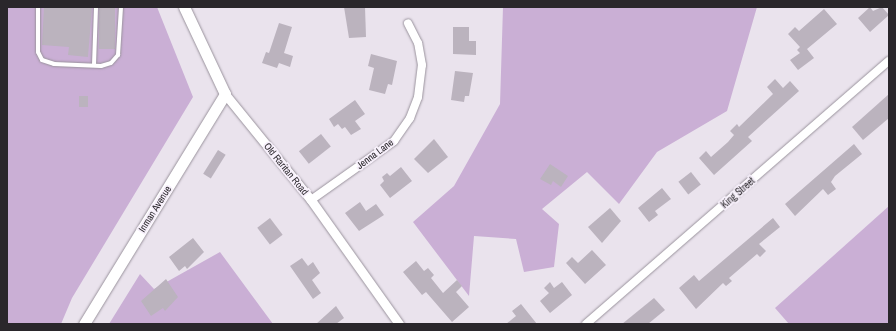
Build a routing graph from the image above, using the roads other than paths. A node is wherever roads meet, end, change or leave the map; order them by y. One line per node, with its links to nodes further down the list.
1 (38, 7): 7 (lane)
2 (96, 7): 7 (lane)
3 (121, 7): 7 (lane)
4 (184, 7): 8 (main road, Old Raritan Road)
5 (408, 23): 9 (street, Jenna Lane)
6 (889, 61): 12 (street, King Street)
7 (94, 65)
8 (225, 94): 9 (street, Old Raritan Road); 10 (main road, Inman Avenue)
9 (311, 200): 11 (street, Old Raritan Road)
10 (84, 324)
11 (399, 324)
12 (586, 324)

